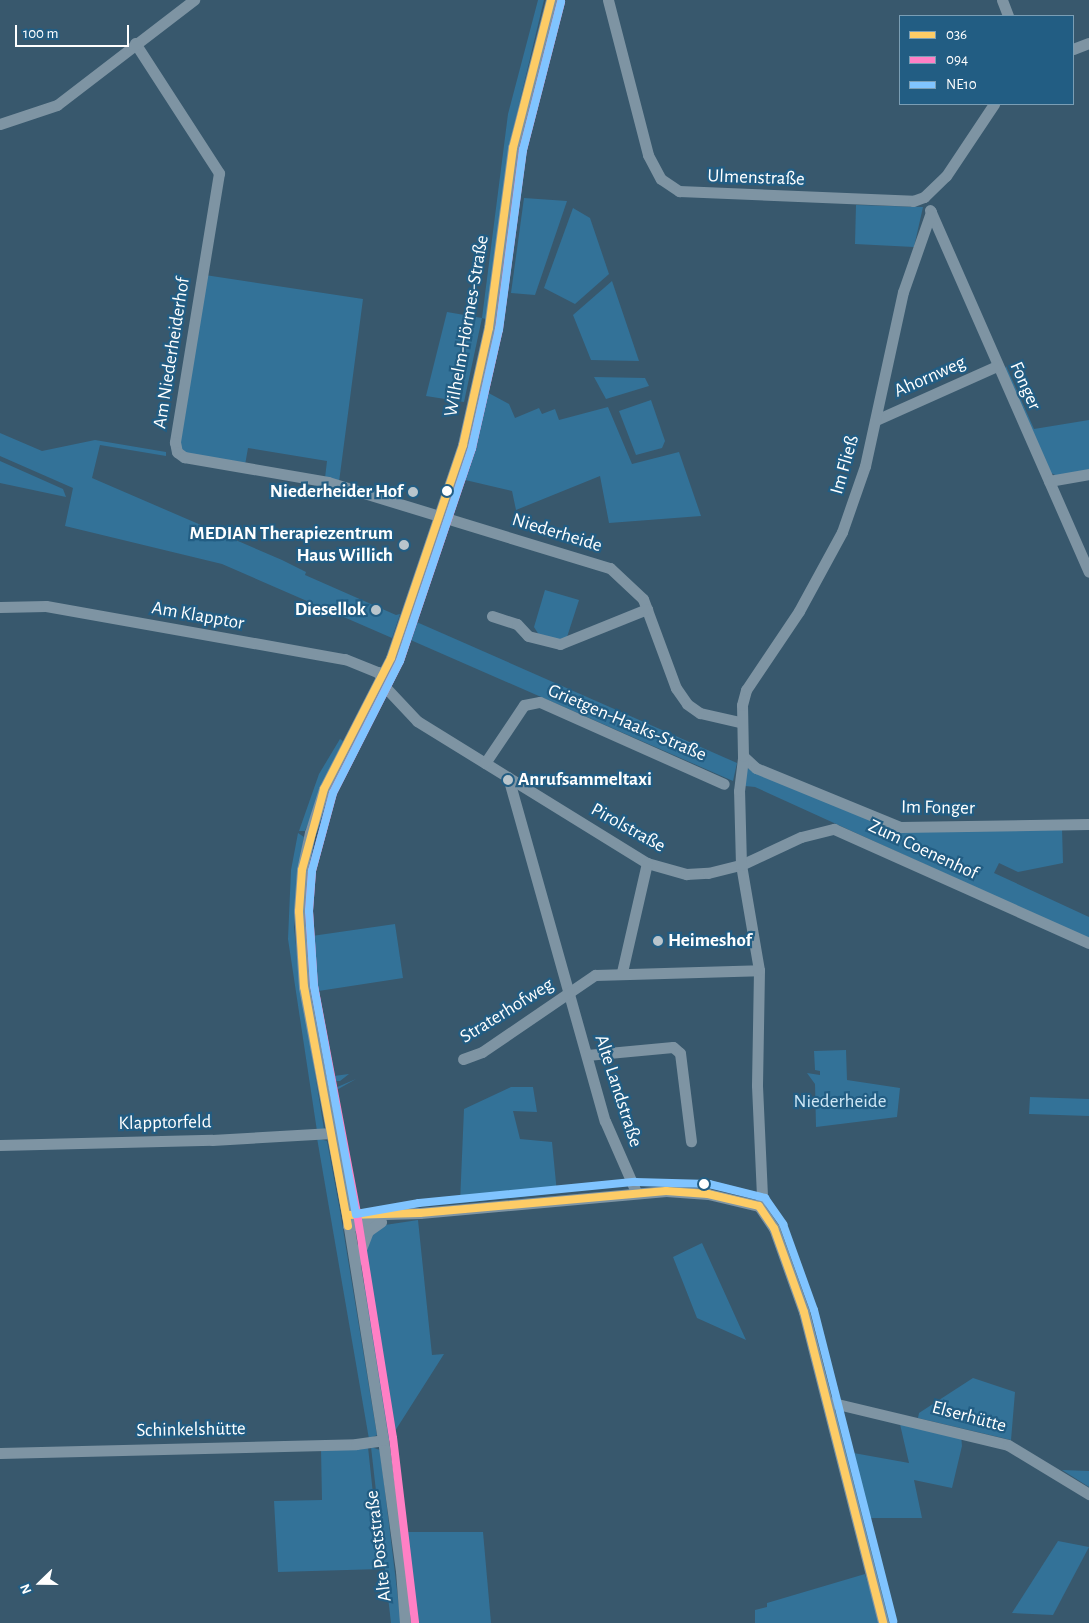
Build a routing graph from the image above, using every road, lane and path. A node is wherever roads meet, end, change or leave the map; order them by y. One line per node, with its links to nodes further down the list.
1 (194, 0): 6 (street)
2 (551, 0): 17 (street, Wilhelm-Hörmes-Straße)
3 (608, 0): 11 (street, Ulmenstraße)
4 (1002, 0): 5 (street)
5 (1008, 15)
6 (135, 43): 10 (street); 17 (street, Am Niederheiderhof)
7 (1089, 43): 8 (street)
8 (1074, 49)
9 (993, 105): 11 (street)
10 (0, 124)
11 (924, 197): 12 (street)
12 (931, 212): 13 (street, Fonger); 14 (street, Im Fließ)
13 (997, 366): 14 (street, Ahornweg); 16 (street, Fonger)
14 (876, 420): 23 (street, Im Fließ)
15 (1089, 474): 16 (street)
16 (1049, 481): 18 (street, Fonger)
17 (441, 516): 20 (street, Niederheide); 22 (street, Wilhelm-Hörmes-Straße)
18 (1089, 572)
19 (0, 607): 22 (street, Am Klapptor)
20 (647, 608): 21 (street); 23 (street, Niederheide)
21 (492, 616)
22 (384, 684): 25 (street); 37 (street, Alte Poststraße)
23 (740, 722): 24 (street)
24 (743, 756): 28 (street, Im Fonger); 30 (street)
25 (486, 763): 26 (street); 27 (street, Grietgen-Haaks-Straße)
26 (508, 777): 29 (street, Pirolstraße); 34 (street, Alte Landstraße)
27 (724, 784)
28 (1089, 824)
29 (647, 863): 30 (street, Pirolstraße); 33 (street)
30 (741, 865): 31 (street, Zum Coenenhof); 32 (street)
31 (1089, 943)
32 (759, 970): 33 (street, Straterhofweg); 41 (street)
33 (622, 972): 34 (street, Straterhofweg)
34 (569, 992): 35 (street, Alte Landstraße); 36 (street, Straterhofweg)
35 (587, 1055): 38 (street); 40 (street, Alte Landstraße)
36 (463, 1059)
37 (332, 1133): 39 (street, Klapptorfeld); 43 (street, Alte Poststraße)
38 (691, 1141)
39 (0, 1145)
40 (636, 1192): 41 (street); 42 (street)
41 (759, 1206): 46 (street)
42 (420, 1213): 43 (street); 44 (street)
43 (348, 1220): 44 (street); 45 (street, Alte Poststraße)
44 (382, 1222): 45 (street)
45 (358, 1286): 47 (street, Alte Poststraße)
46 (829, 1402): 49 (street, Elserhütte); 51 (street)
47 (383, 1440): 48 (street, Schinkelshütte); 50 (street, Alte Poststraße)
48 (0, 1452)
49 (1089, 1494)
50 (405, 1623)
51 (883, 1623)

